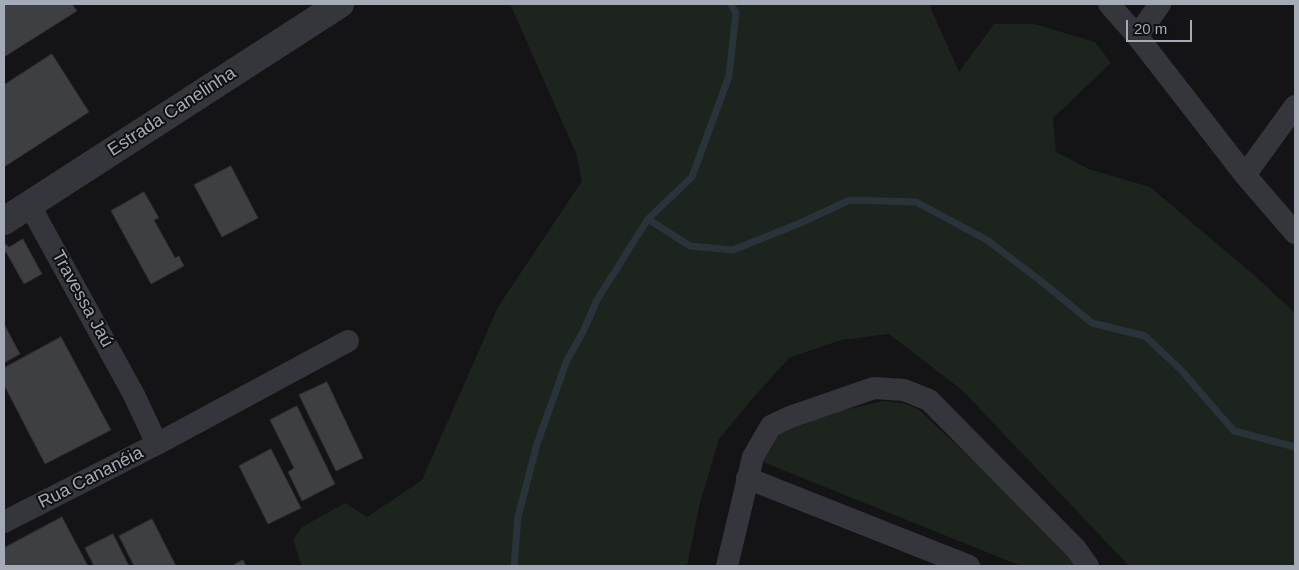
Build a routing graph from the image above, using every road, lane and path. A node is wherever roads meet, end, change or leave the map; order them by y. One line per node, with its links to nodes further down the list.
1 (340, 4): 7 (street, Estrada Canelinha)
2 (1108, 4): 4 (street)
3 (1160, 4): 4 (street)
4 (1137, 36): 6 (street)
5 (1295, 106): 6 (street)
6 (1245, 175): 9 (street)
7 (29, 204): 8 (street, Estrada Canelinha); 11 (street, Travessa Jaú)
8 (4, 220)
9 (1295, 233)
10 (348, 341): 12 (street)
11 (134, 395): 12 (street, Rua Cananéia)
12 (157, 444): 14 (street, Rua Cananéia)
13 (747, 478): 15 (street); 16 (street); 17 (street)
14 (4, 522)
15 (1082, 558): 18 (street)
16 (727, 566)
17 (969, 566)
18 (1099, 566)

